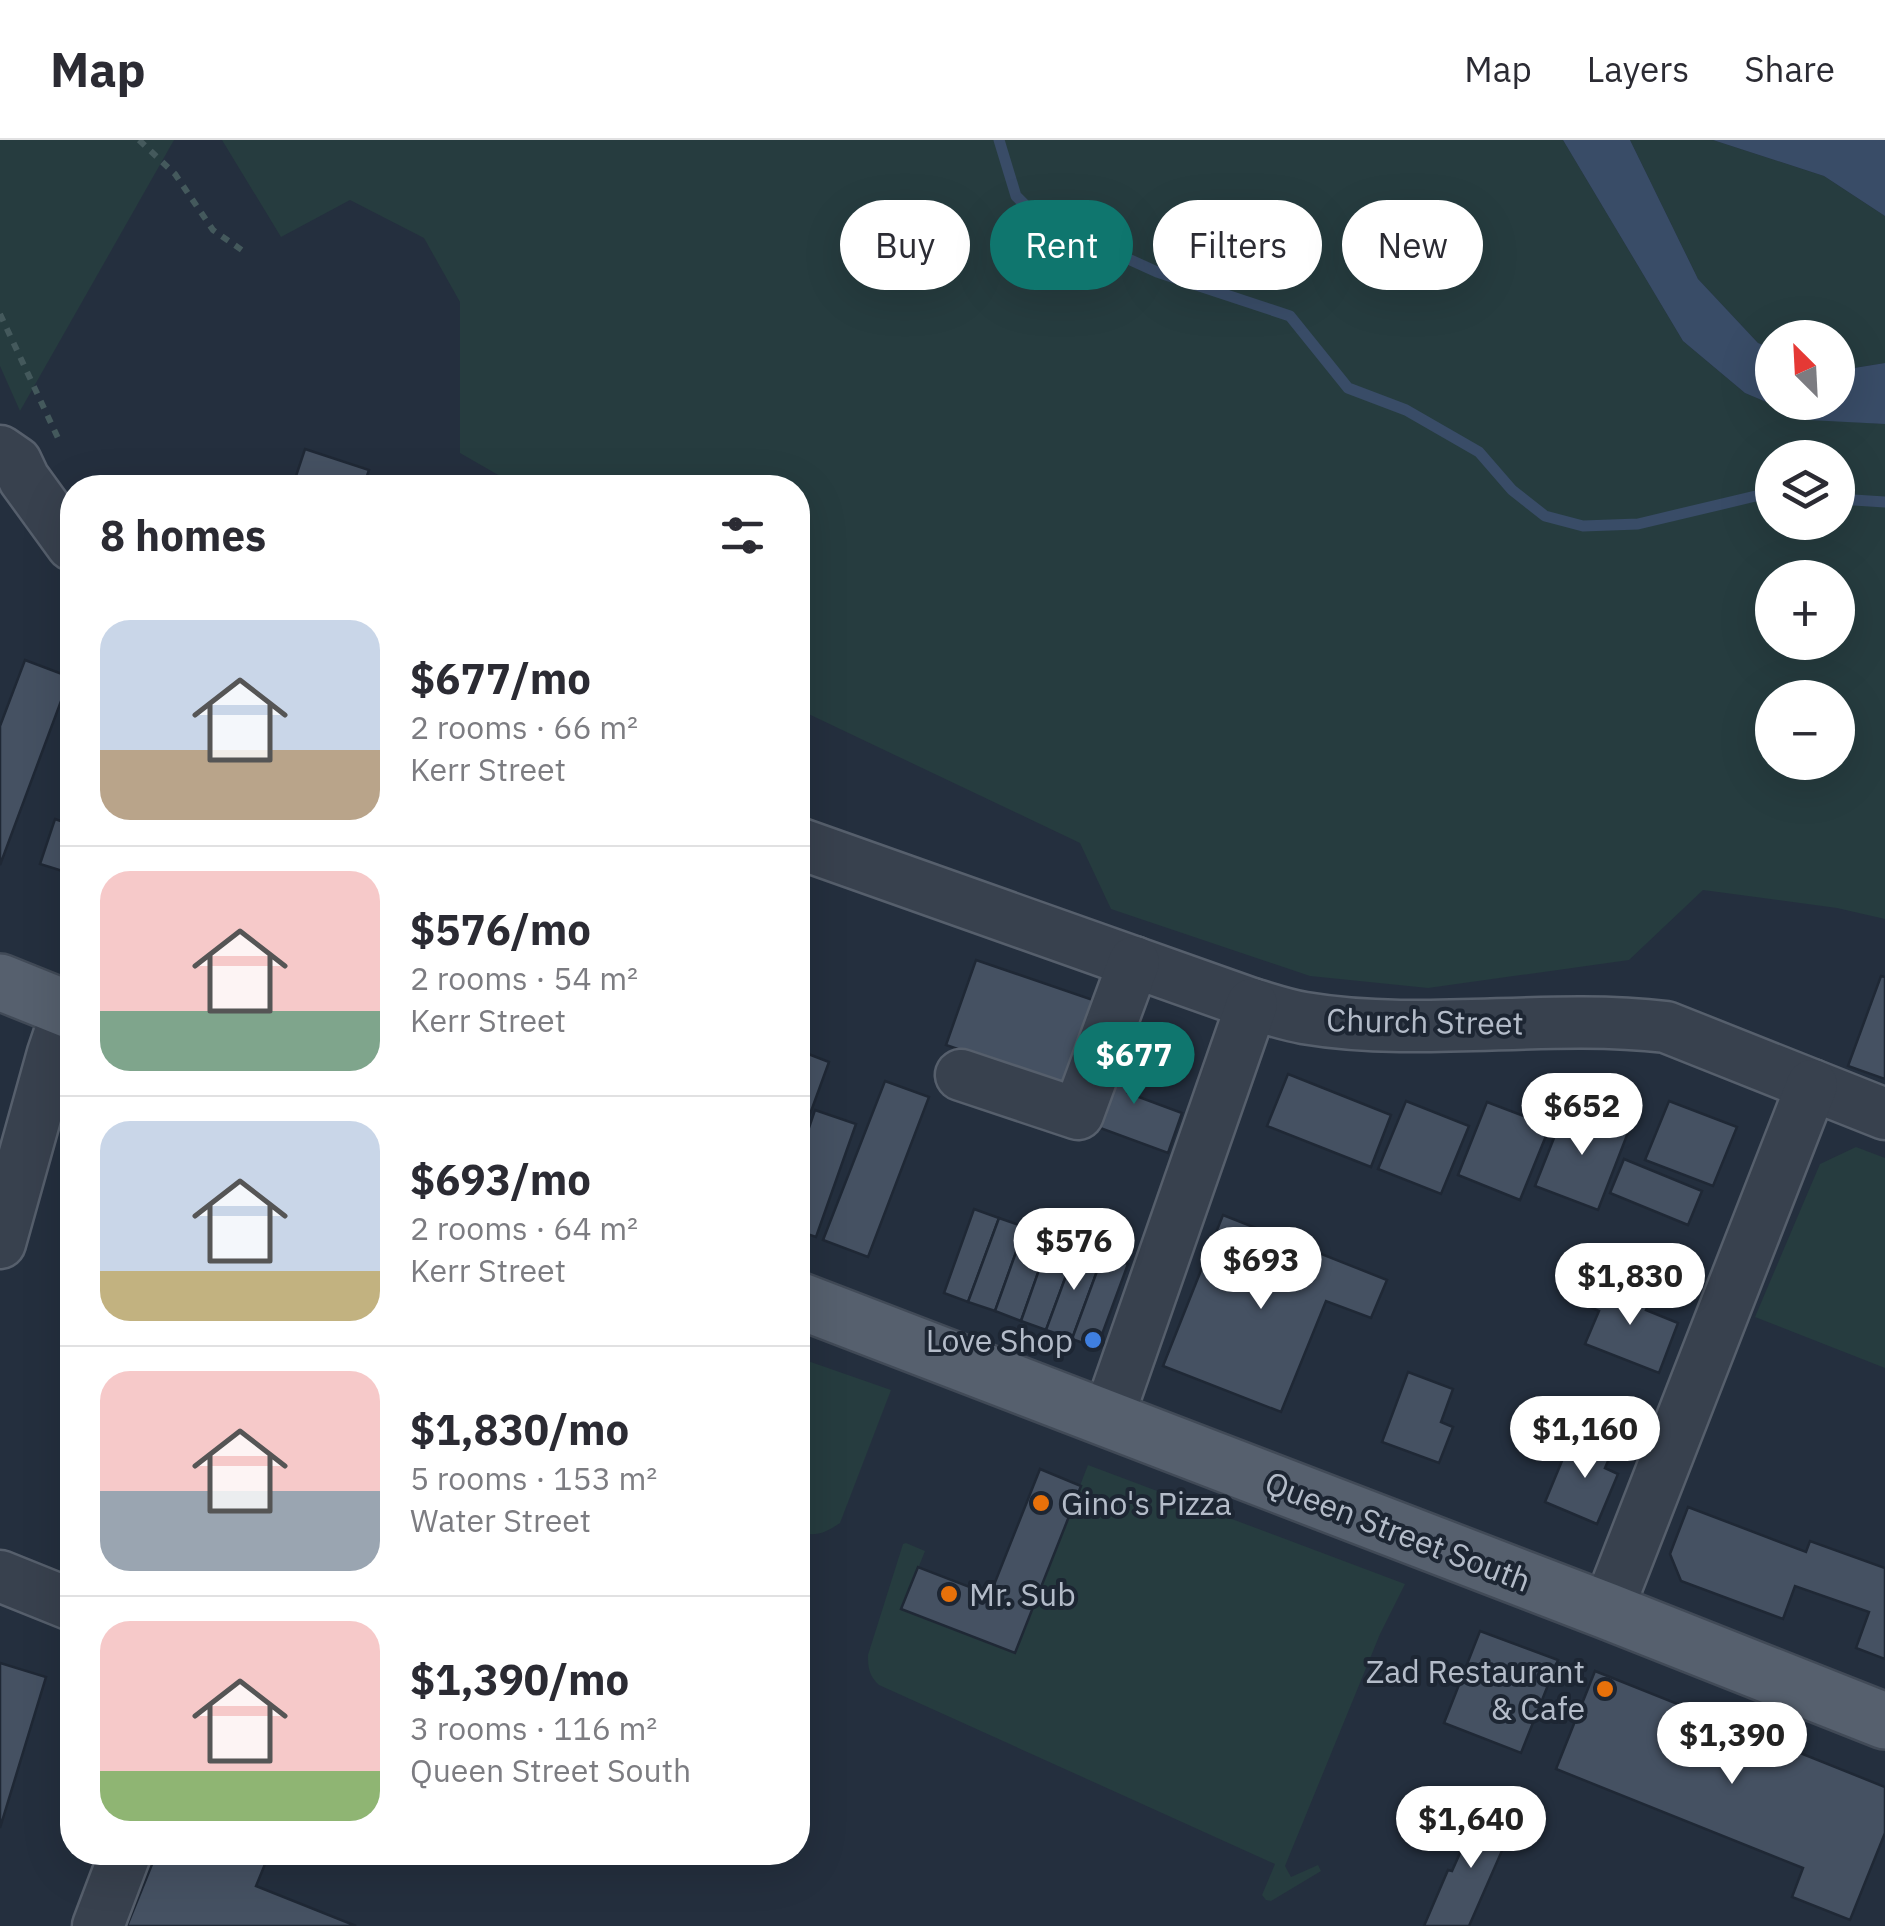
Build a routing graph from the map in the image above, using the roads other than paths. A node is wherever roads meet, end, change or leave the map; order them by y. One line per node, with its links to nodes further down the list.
1 (8, 456): 2 (street)
2 (60, 528)
3 (810, 847): 4 (street, Church Street)
4 (1134, 962): 6 (street, Church Street); 9 (street)
5 (0, 982): 7 (main road)
6 (1252, 1004): 10 (street, Church Street); 14 (street)
7 (60, 1006)
8 (60, 1037): 12 (street)
9 (961, 1074)
10 (1812, 1086): 11 (street, Church Street); 17 (street)
11 (1885, 1114)
12 (0, 1243)
13 (810, 1305): 14 (main road, Queen Street South)
14 (1107, 1420): 17 (main road, Queen Street South)
15 (0, 1576): 16 (street)
16 (60, 1600)
17 (1606, 1611): 18 (main road, Queen Street South)
18 (1885, 1721)
19 (121, 1865): 20 (street)
20 (98, 1926)

